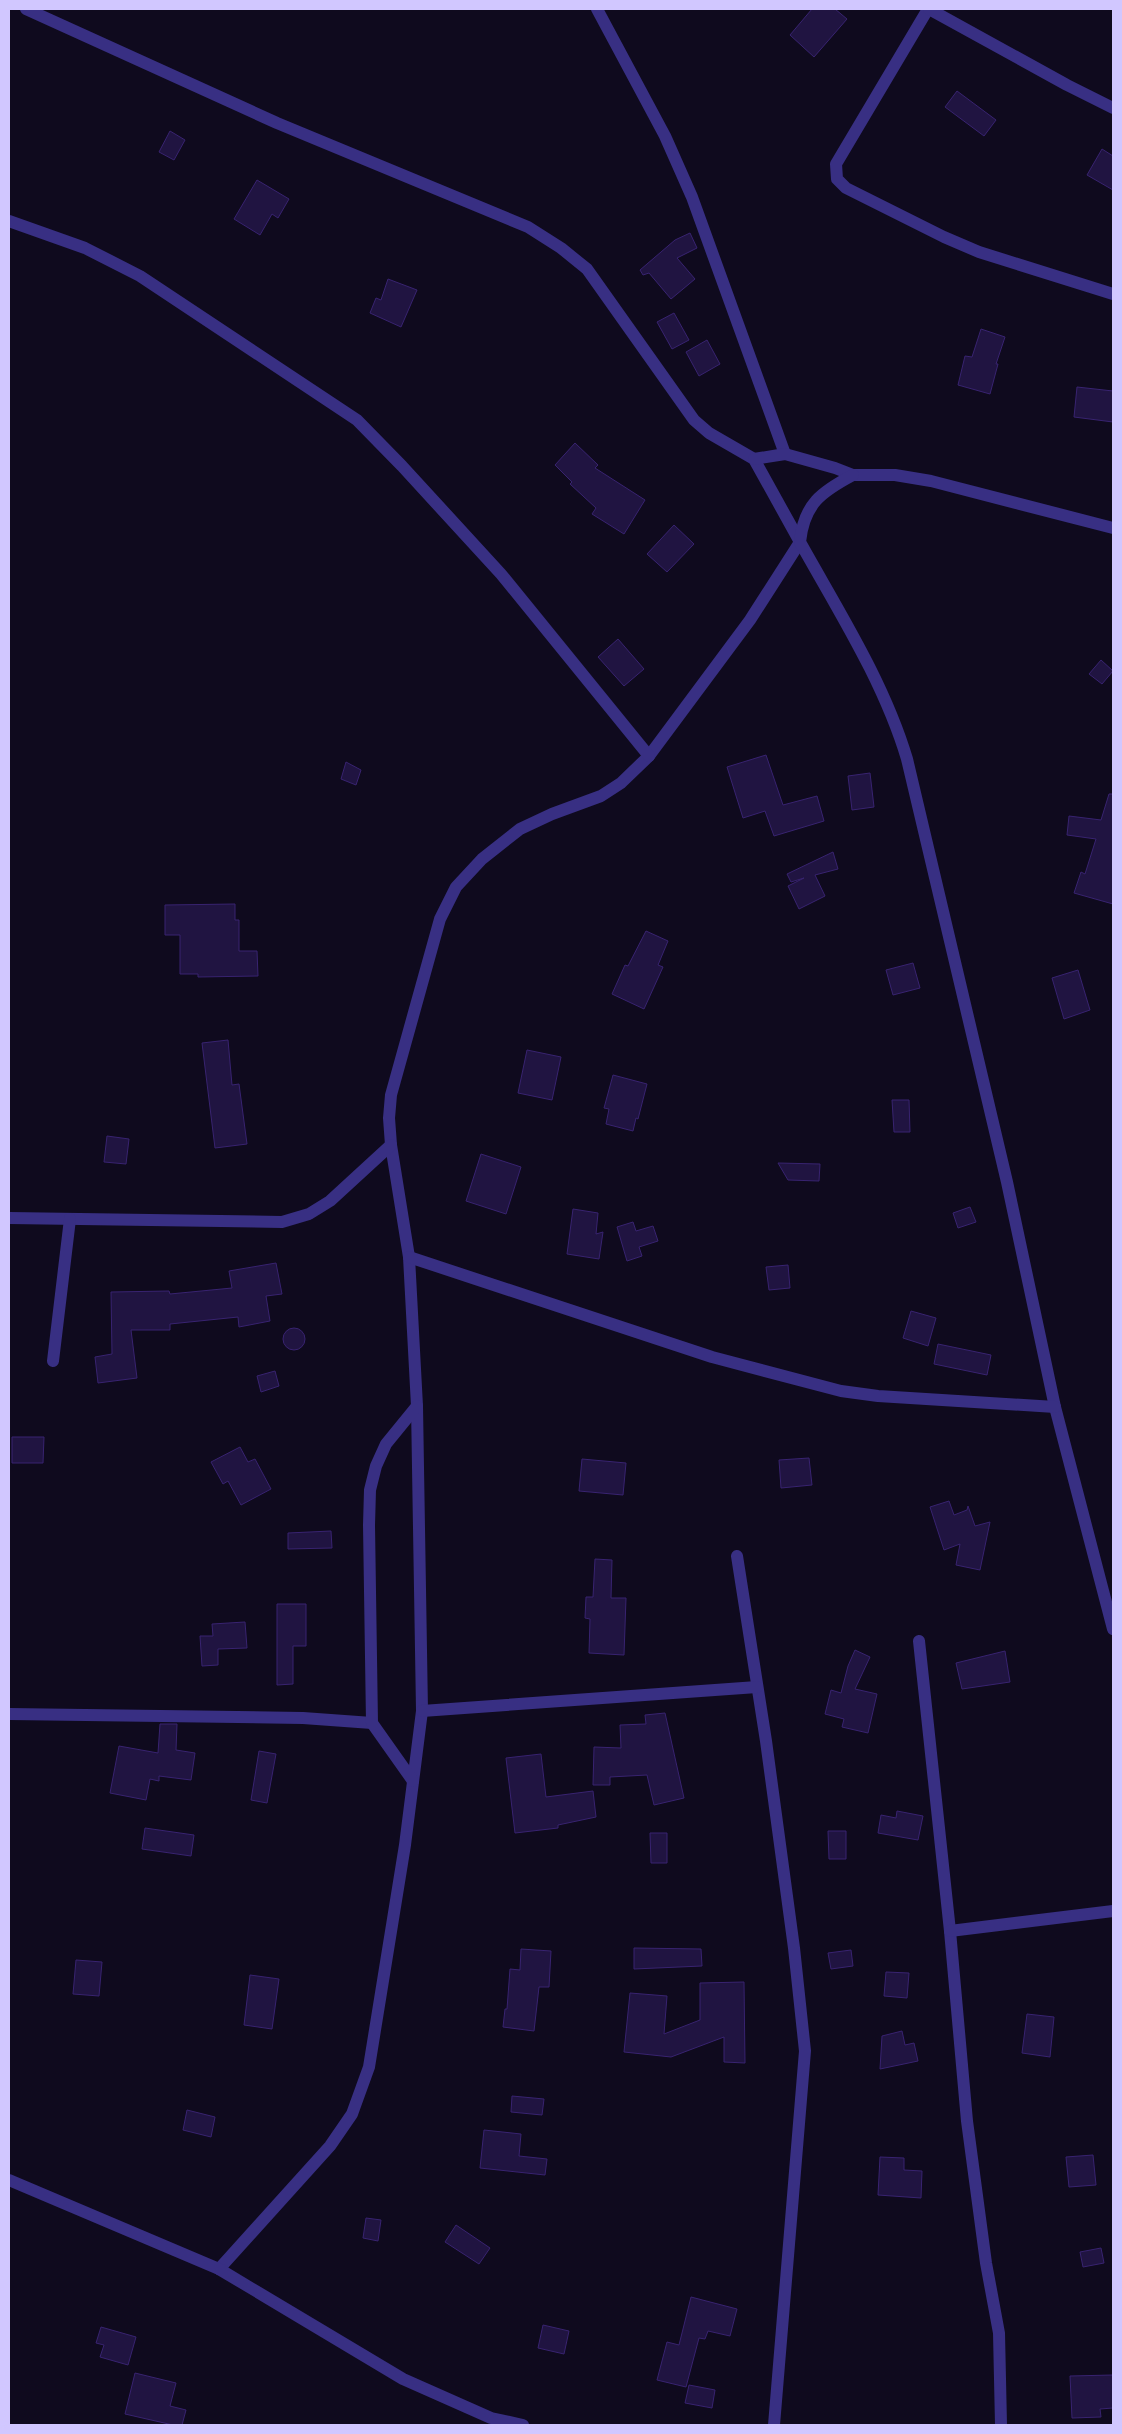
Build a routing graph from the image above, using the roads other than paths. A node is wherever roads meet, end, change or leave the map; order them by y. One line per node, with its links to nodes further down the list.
1 (26, 9): 8 (street)
2 (597, 9): 7 (street)
3 (928, 9): 4 (street); 6 (street)
4 (1113, 108)
5 (9, 221): 12 (street)
6 (1113, 294)
7 (785, 454): 8 (street); 9 (street)
8 (754, 459): 11 (street)
9 (853, 476): 10 (street); 11 (street)
10 (1113, 528)
11 (800, 542): 12 (street); 19 (street)
12 (649, 756): 13 (street)
13 (392, 1145): 15 (street); 16 (street)
14 (9, 1218): 15 (street)
15 (70, 1218): 17 (street)
16 (409, 1257): 18 (street); 19 (street)
17 (53, 1361)
18 (418, 1406): 24 (street); 26 (street)
19 (1055, 1407): 21 (street)
20 (737, 1556): 23 (street)
21 (1113, 1628)
22 (919, 1641): 29 (street)
23 (757, 1687): 24 (street); 34 (street)
24 (422, 1711): 27 (street)
25 (9, 1714): 26 (street)
26 (372, 1723): 27 (street)
27 (412, 1781): 31 (street)
28 (1113, 1911): 29 (street)
29 (950, 1931): 35 (street)
30 (9, 2180): 31 (street)
31 (219, 2269): 32 (street)
32 (491, 2422): 33 (street)
33 (523, 2425)
34 (774, 2425)
35 (1001, 2425)

